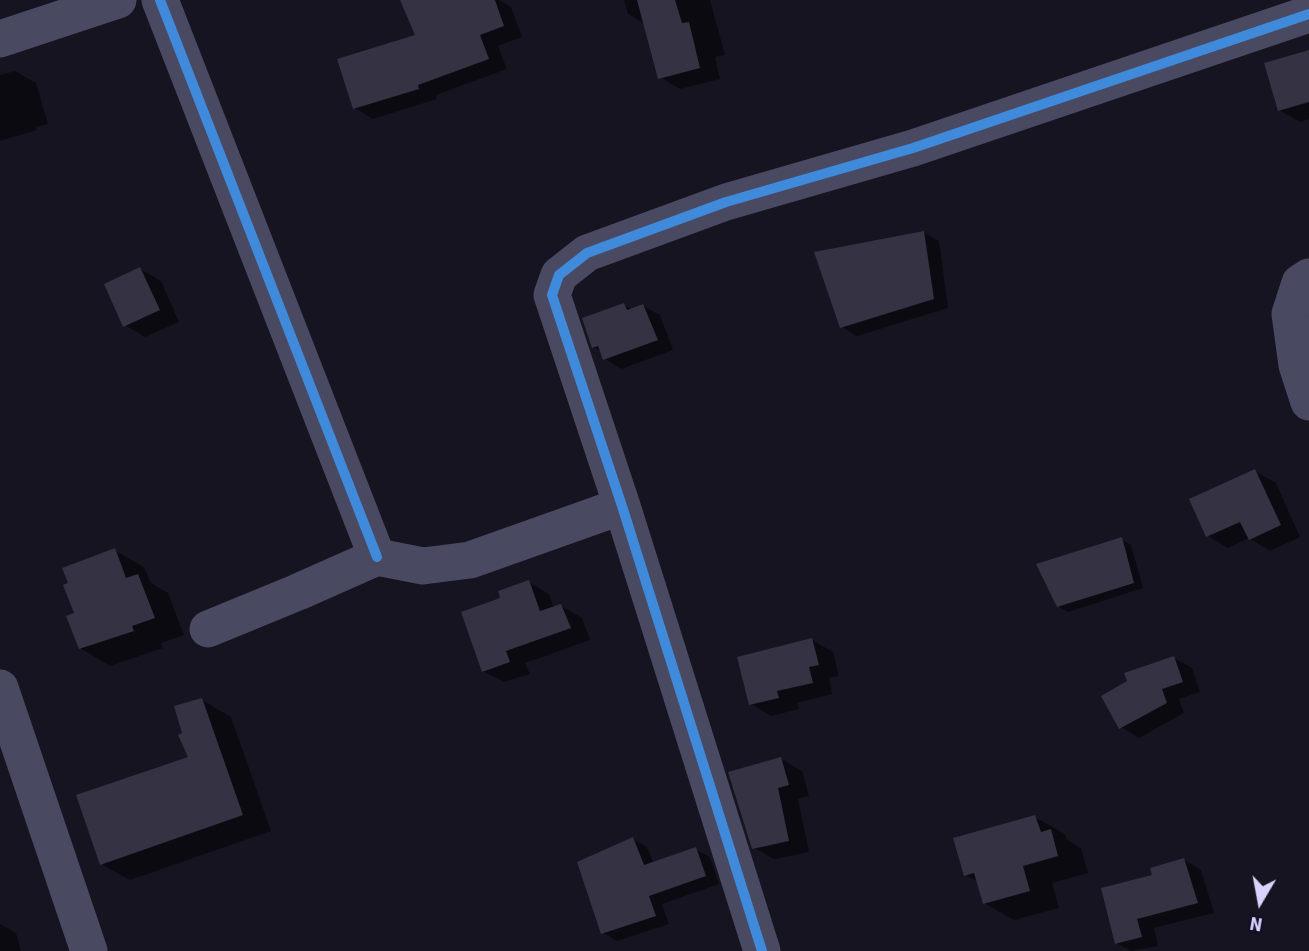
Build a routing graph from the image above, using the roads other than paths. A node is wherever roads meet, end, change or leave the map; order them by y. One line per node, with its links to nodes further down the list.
1 (118, 0): 4 (street)
2 (160, 0): 8 (street)
3 (1309, 14): 7 (street)
4 (0, 39)
5 (1309, 277): 6 (street)
6 (1309, 402)
7 (622, 506): 8 (street); 13 (street)
8 (377, 557): 9 (street)
9 (208, 629)
10 (0, 688): 11 (street)
11 (11, 760): 12 (street)
12 (89, 951)
13 (762, 951)

